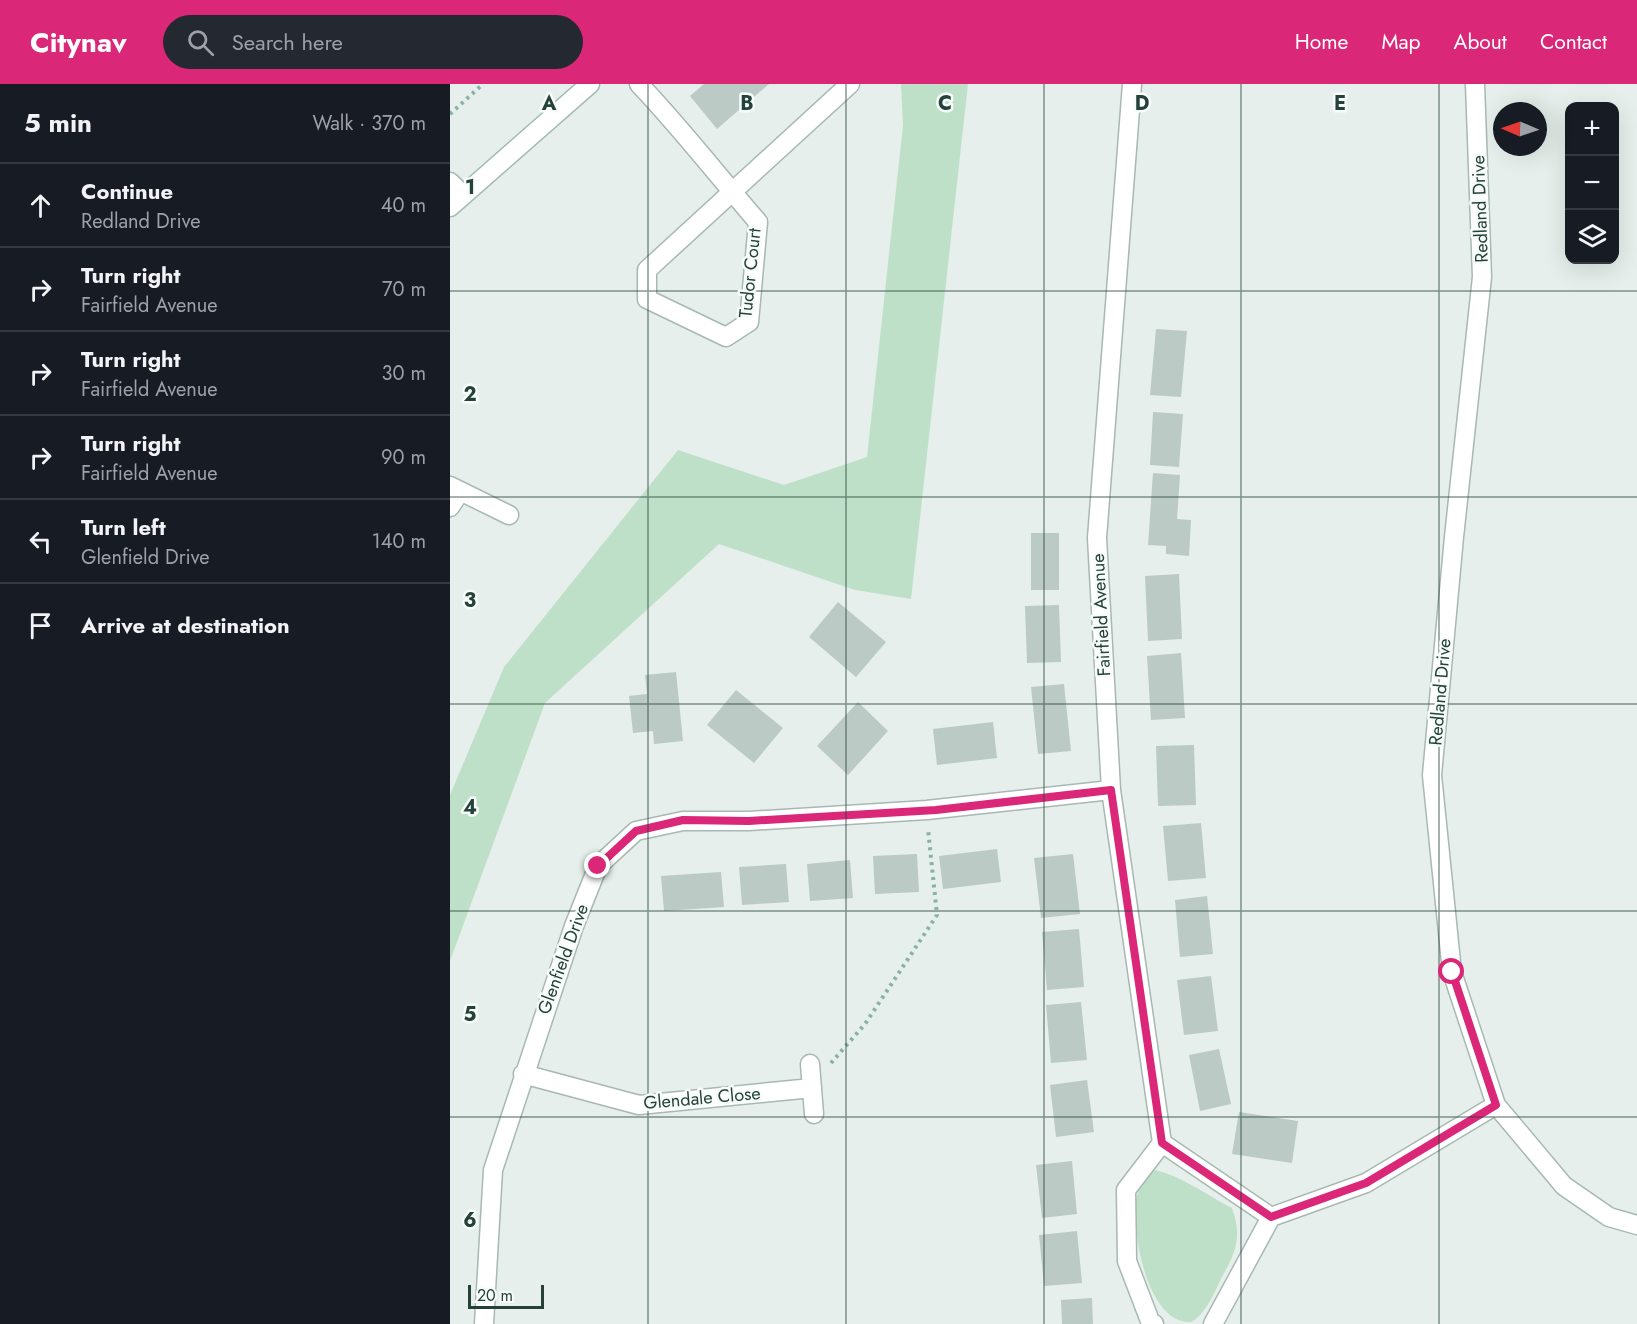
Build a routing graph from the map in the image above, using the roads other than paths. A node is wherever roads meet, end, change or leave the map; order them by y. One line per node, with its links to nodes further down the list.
1 (590, 84): 8 (street)
2 (639, 84): 7 (street, Tudor Court)
3 (850, 84): 7 (street, Tudor Court)
4 (1132, 84): 11 (street, Fairfield Avenue)
5 (1475, 84): 15 (street, Redland Drive)
6 (450, 182): 8 (street)
7 (731, 192): 7 (street, Tudor Court)
8 (457, 201)
9 (453, 495): 10 (street)
10 (509, 515)
11 (1111, 790): 13 (street, Glenfield Drive); 17 (street, Fairfield Avenue)
12 (810, 1064): 14 (street)
13 (523, 1074): 14 (street, Glendale Close); 20 (street, Glenfield Drive)
14 (812, 1088): 16 (street)
15 (1496, 1105): 18 (street); 19 (street, Redland Drive)
16 (814, 1114)
17 (1162, 1143): 18 (street); 21 (street)
18 (1271, 1217): 22 (street)
19 (1637, 1225)
20 (483, 1324)
21 (1154, 1324)
22 (1213, 1324)

